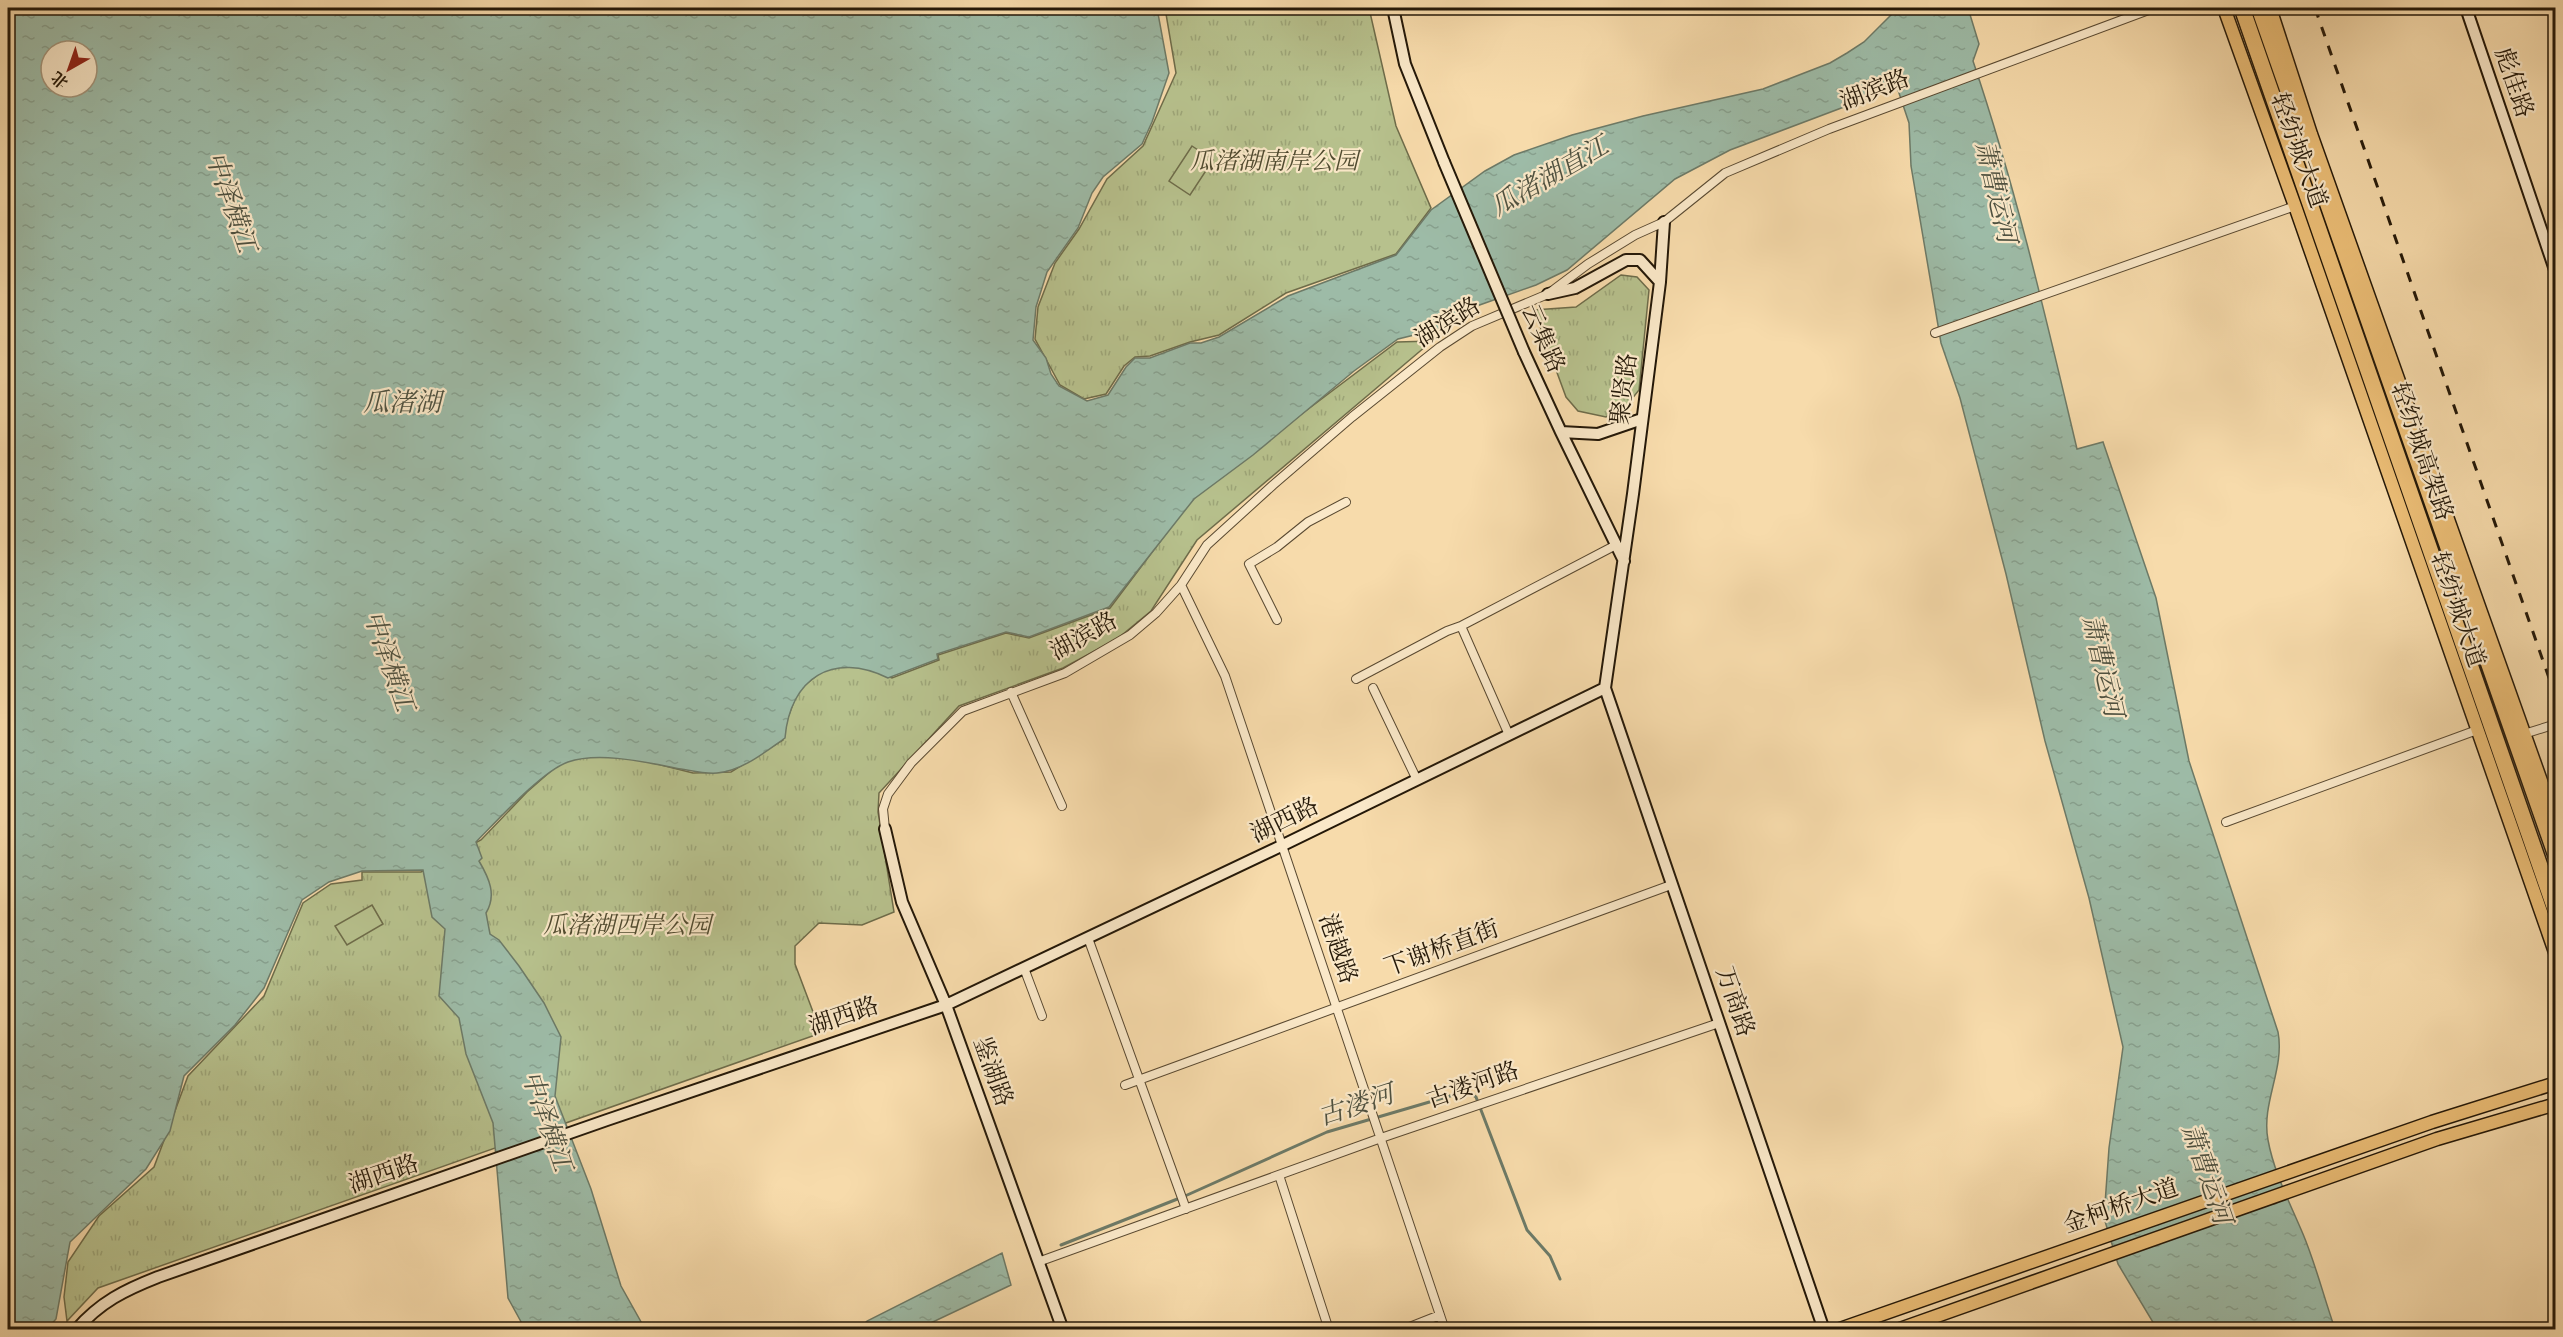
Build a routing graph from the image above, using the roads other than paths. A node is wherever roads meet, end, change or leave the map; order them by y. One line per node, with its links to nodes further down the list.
1 (1393, 8): 15 (street, 云集路, bridge)
2 (2154, 8): 9 (street, 湖滨路)
3 (2224, 8): 8 (main road, 轻纺城大道)
4 (2242, 8): 38 (highway, 轻纺城高架路)
5 (2259, 8): 36 (highway, 轻纺城高架路)
6 (2270, 8): 28 (main road, 轻纺城大道)
7 (2466, 8): 10 (street, 彪佳路)
8 (2295, 206): 13 (street); 27 (main road, 轻纺城大道)
9 (1664, 222): 11 (street, 聚贤路); 12 (street, 湖滨路)
10 (2556, 273)
11 (1660, 282): 12 (street); 14 (street, 聚贤路)
12 (1548, 294): 19 (street, 湖滨路)
13 (1935, 333)
14 (1642, 419): 15 (street); 18 (street, 聚贤路)
15 (1561, 432): 17 (street, 云集路)
16 (1346, 502): 20 (street)
17 (1617, 545): 18 (street, 云集路); 21 (street)
18 (1624, 561): 24 (street)
19 (1181, 585): 25 (street, 湖滨路); 35 (street, 港越路)
20 (1277, 620)
21 (1461, 626): 22 (street); 29 (street)
22 (1356, 679)
23 (1373, 688): 30 (street)
24 (1605, 688): 29 (street, 湖西路); 37 (street, 万商路)
25 (1011, 692): 31 (street); 34 (street, 湖滨路)
26 (2556, 724): 28 (street)
27 (2477, 730): 32 (street); 40 (main road, 轻纺城大道)
28 (2524, 734): 33 (main road, 轻纺城大道)
29 (1509, 735): 30 (street, 湖西路)
30 (1417, 780): 35 (street, 湖西路)
31 (1062, 806)
32 (2226, 822)
33 (2556, 823)
34 (885, 829): 42 (street, 鉴湖路)
35 (1281, 846): 39 (street, 湖西路); 43 (street, 港越路)
36 (2556, 856)
37 (1671, 885): 43 (street, 下谢桥直街); 45 (street, 万商路)
38 (2556, 912)
39 (1088, 938): 41 (street, 湖西路); 46 (street)
40 (2556, 956)
41 (1024, 968): 42 (street, 湖西路); 44 (street)
42 (946, 1005): 53 (street, 鉴湖路); 55 (street, 湖西路)
43 (1337, 1008): 46 (street, 下谢桥直街); 50 (street, 港越路)
44 (1042, 1016)
45 (1719, 1023): 50 (street, 古溇河路); 60 (street, 万商路)
46 (1140, 1079): 48 (street, 下谢桥直街); 52 (street)
47 (2556, 1083): 61 (main road, 金柯桥大道)
48 (1125, 1084)
49 (2556, 1104): 62 (main road, 金柯桥大道)
50 (1381, 1138): 51 (street, 古溇河路); 54 (street, 港越路)
51 (1278, 1175): 52 (street, 古溇河路); 57 (street)
52 (1185, 1206): 53 (street, 古溇河路)
53 (1038, 1262): 56 (street, 鉴湖路)
54 (1440, 1315): 58 (street); 59 (street, 港越路)
55 (76, 1329)
56 (1063, 1329)
57 (1329, 1329)
58 (1402, 1329)
59 (1445, 1329)
60 (1824, 1329)
61 (1837, 1329)
62 (1897, 1329)

